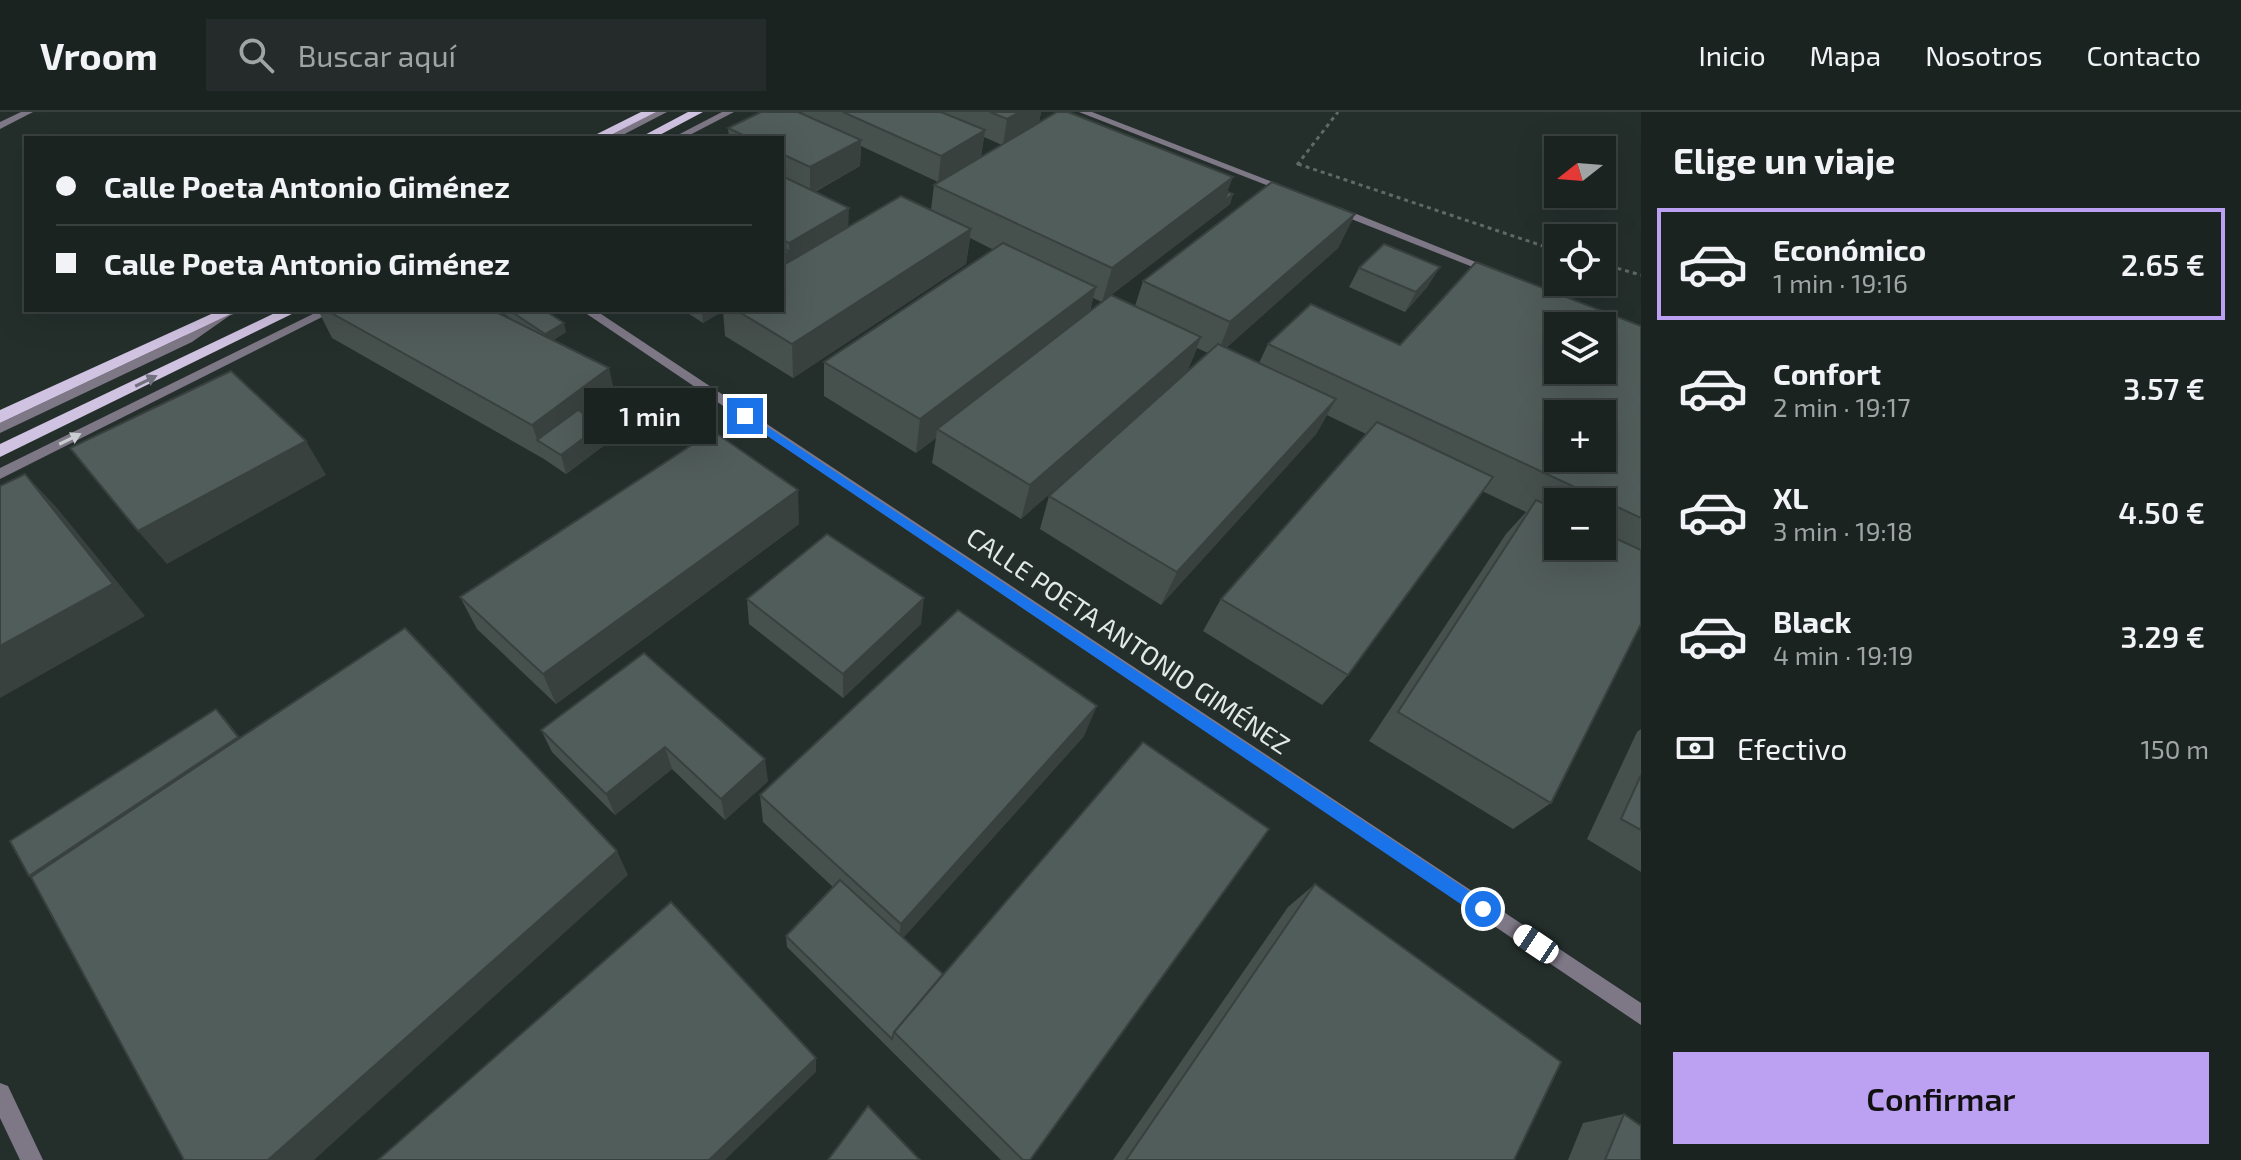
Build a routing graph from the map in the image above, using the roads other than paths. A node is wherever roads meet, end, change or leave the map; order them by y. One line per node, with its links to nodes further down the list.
1 (28, 112): 7 (street)
2 (650, 112): 8 (main road)
3 (662, 112): 9 (street)
4 (697, 112): 10 (main road)
5 (729, 112): 11 (street)
6 (1084, 112): 12 (street)
7 (0, 126)
8 (599, 136)
9 (614, 136)
10 (649, 136)
11 (681, 136)
12 (1301, 196)
13 (1316, 201): 14 (street)
14 (1508, 277)
15 (230, 312): 20 (main road)
16 (230, 312): 21 (street)
17 (289, 312): 22 (main road, one-way to 17)
18 (326, 312): 23 (street, one-way to 18)
19 (590, 312): 24 (street, CALLE POETA ANTONIO GIMÉNEZ)
20 (0, 417)
21 (0, 428)
22 (0, 451)
23 (0, 474)
24 (1641, 1015)
25 (0, 1094): 26 (street)
26 (32, 1160)

